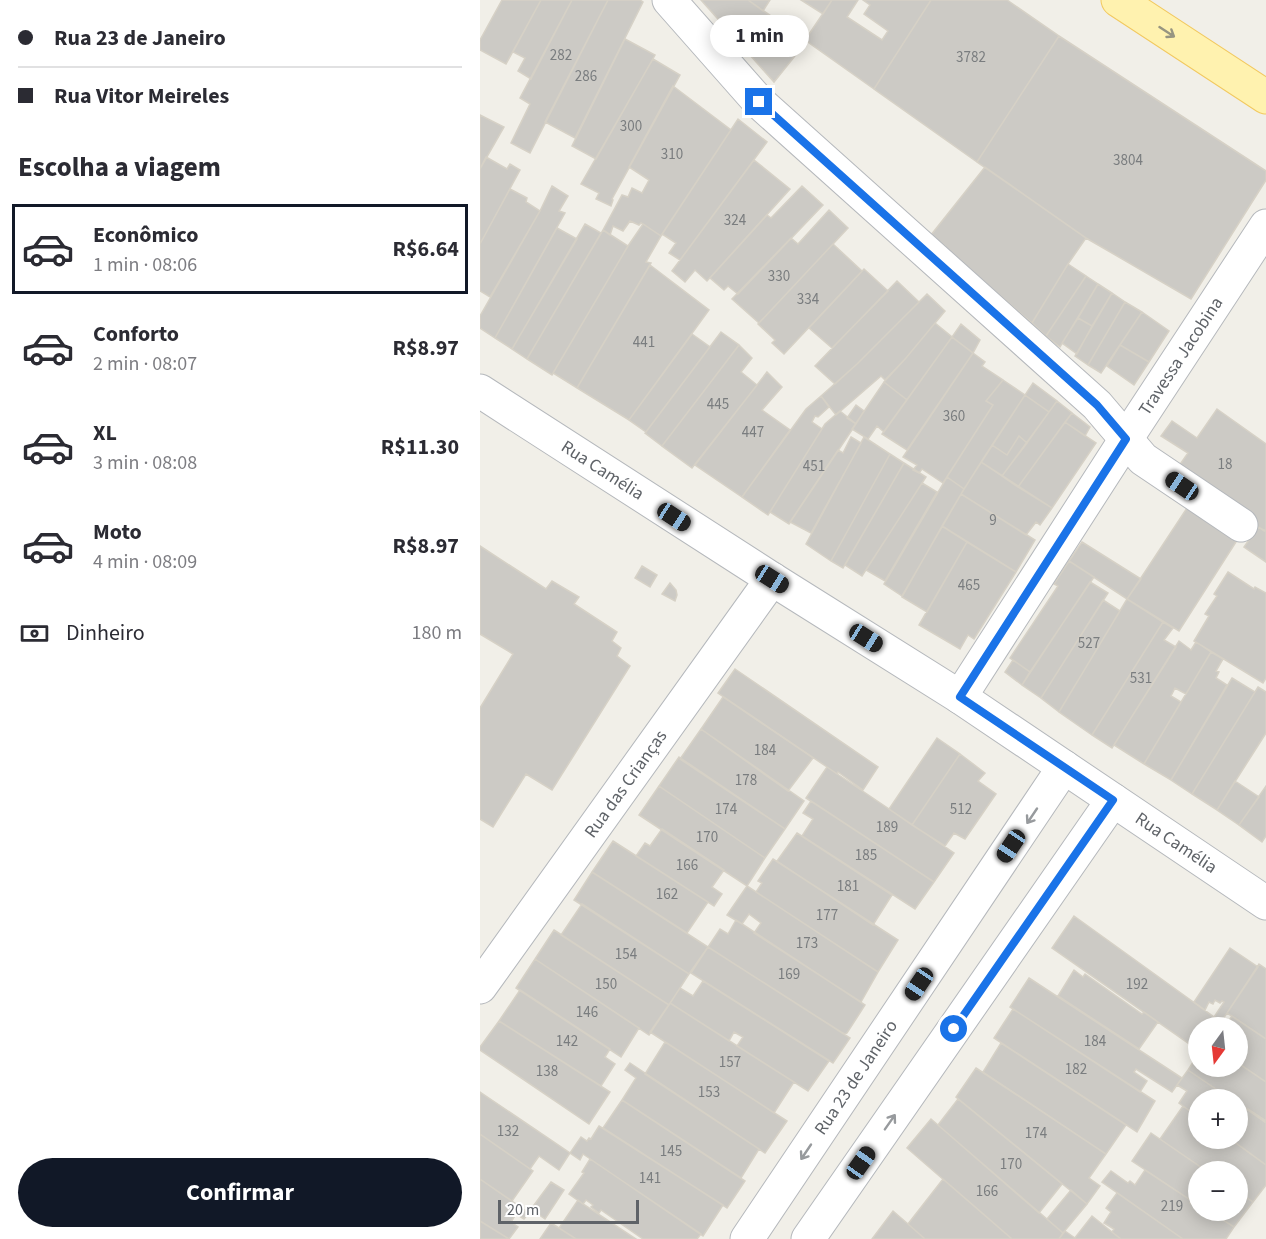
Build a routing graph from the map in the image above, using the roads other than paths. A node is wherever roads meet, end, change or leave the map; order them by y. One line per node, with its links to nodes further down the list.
1 (669, 0): 6 (street)
2 (1118, 0): 3 (main road, one-way to 3)
3 (1266, 97)
4 (1266, 226): 6 (street, Travessa Jacobina)
5 (480, 391): 8 (street, Rua Camélia)
6 (1126, 439): 7 (street); 9 (street, Travessa Jacobina)
7 (1241, 525)
8 (772, 579): 9 (street, Rua Camélia); 13 (street, Rua das Crianças)
9 (960, 697): 10 (street, Rua Camélia)
10 (1064, 767): 11 (street, Rua Camélia); 14 (street, Rua 23 de Janeiro, one-way to 14)
11 (1113, 800): 12 (street, Rua Camélia); 15 (street, one-way to 11)
12 (1266, 903)
13 (480, 987)
14 (747, 1239)
15 (808, 1239)

